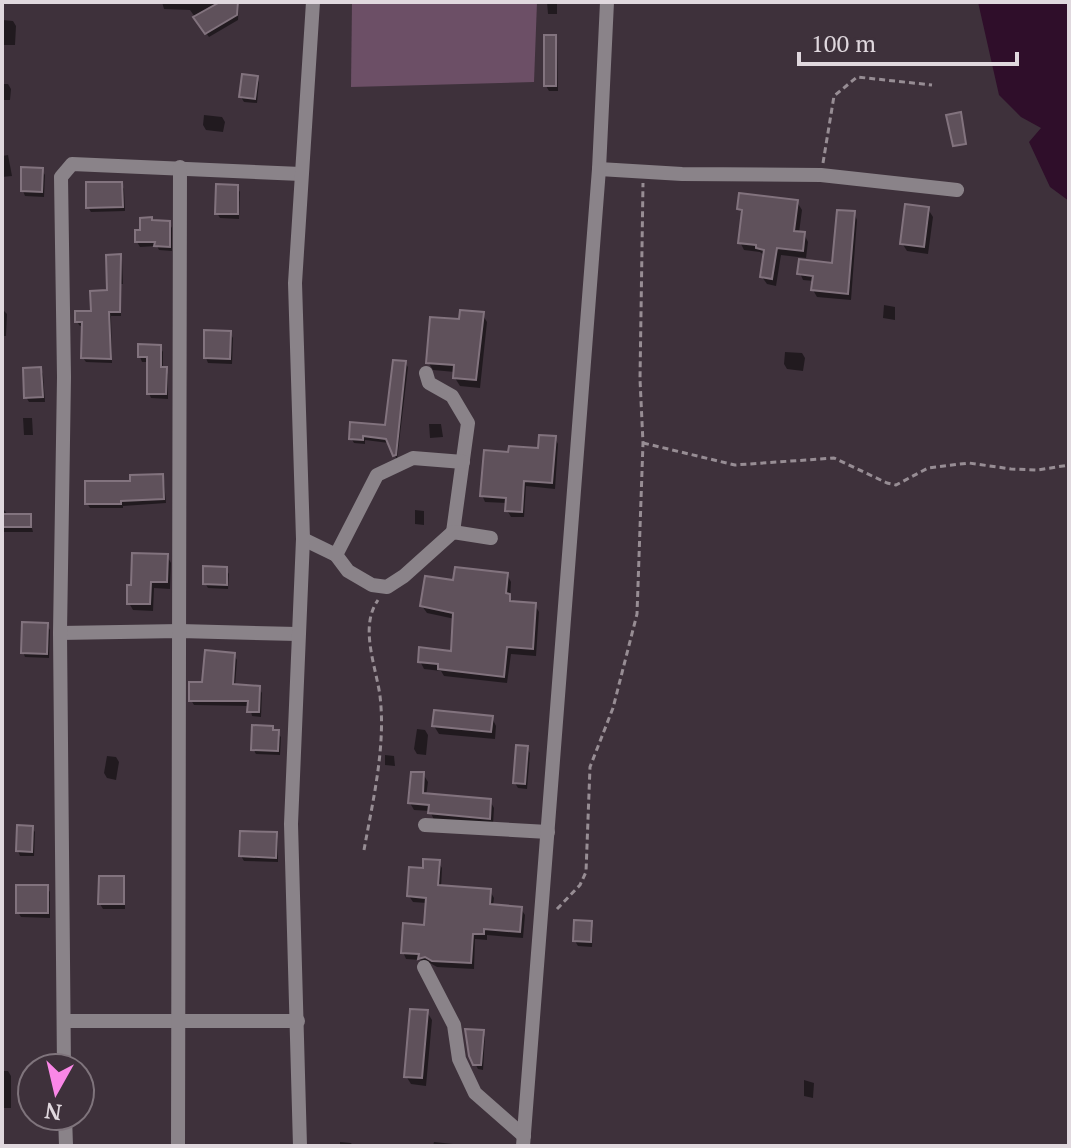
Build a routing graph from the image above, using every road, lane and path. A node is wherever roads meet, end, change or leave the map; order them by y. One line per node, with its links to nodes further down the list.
1 (313, 2): 7 (street)
2 (607, 2): 5 (street)
3 (932, 85): 8 (path)
4 (180, 167): 7 (street); 19 (street); 20 (street)
5 (599, 169): 6 (street); 23 (street)
6 (643, 171): 8 (street); 11 (path)
7 (301, 174): 16 (street)
8 (821, 175): 9 (street)
9 (957, 190)
10 (426, 373): 12 (street)
11 (643, 443): 13 (path); 25 (path)
12 (463, 462): 14 (street); 17 (street)
13 (1069, 465)
14 (453, 532): 15 (street); 18 (street)
15 (491, 538)
16 (303, 539): 17 (street); 21 (street)
17 (336, 555): 18 (street)
18 (387, 587): 24 (path)
19 (180, 631): 20 (street); 21 (street); 28 (street)
20 (60, 633): 27 (street)
21 (297, 634): 29 (street)
22 (425, 825): 23 (street)
23 (548, 832): 25 (street)
24 (364, 850)
25 (540, 920): 31 (street)
26 (424, 967): 31 (street)
27 (64, 1021): 28 (street); 30 (street)
28 (177, 1021): 29 (street); 32 (street)
29 (298, 1021): 33 (street)
30 (64, 1052)
31 (523, 1141)
32 (178, 1146)
33 (300, 1146)

